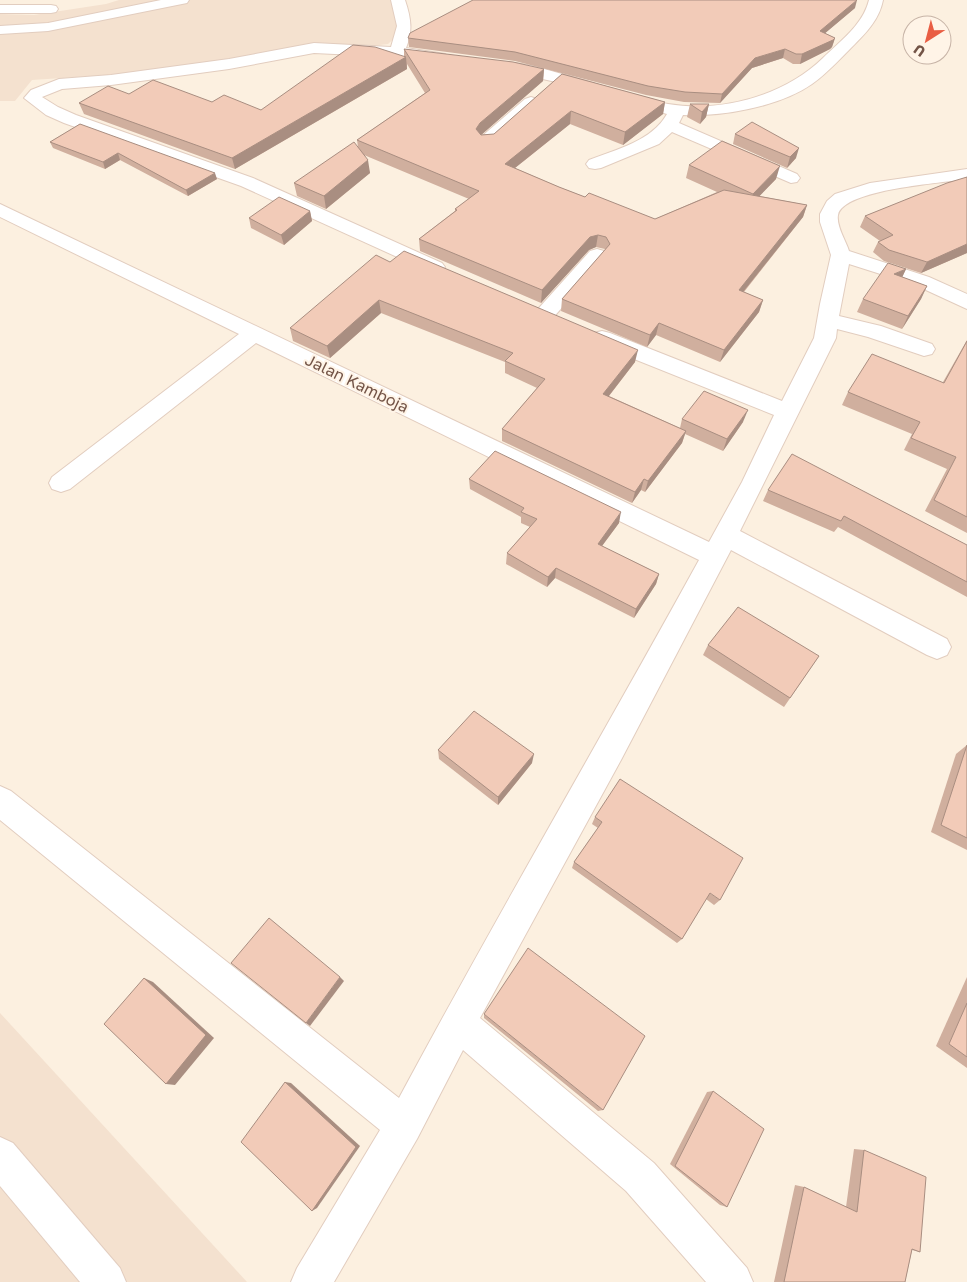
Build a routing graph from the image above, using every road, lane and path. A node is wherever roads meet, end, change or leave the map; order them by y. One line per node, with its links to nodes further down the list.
1 (182, 0): 7 (street)
2 (398, 0): 8 (street)
3 (858, 2): 4 (street)
4 (875, 3): 12 (street)
5 (0, 8): 6 (street)
6 (67, 8)
7 (0, 30)
8 (397, 52): 9 (street); 20 (street)
9 (455, 59)
10 (491, 64): 11 (street)
11 (558, 78): 12 (street); 13 (street)
12 (673, 117): 14 (street); 16 (street)
13 (487, 141)
14 (595, 164)
15 (967, 174): 19 (street)
16 (791, 178)
17 (0, 210): 24 (street, Jalan Kamboja)
18 (597, 255): 22 (street)
19 (841, 255): 21 (street); 23 (street)
20 (451, 274)
21 (967, 302)
22 (546, 314)
23 (828, 320): 26 (street); 27 (street)
24 (254, 333): 28 (street); 29 (street, Jalan Kamboja)
25 (590, 333): 27 (street)
26 (924, 349)
27 (788, 412): 29 (street)
28 (62, 482)
29 (720, 546): 30 (street, Jalan Kamboja); 32 (street)
30 (936, 647)
31 (0, 801): 33 (street)
32 (458, 1023): 33 (street); 37 (street)
33 (404, 1126): 36 (street)
34 (0, 1156): 35 (street)
35 (106, 1282)
36 (311, 1282)
37 (733, 1282)

